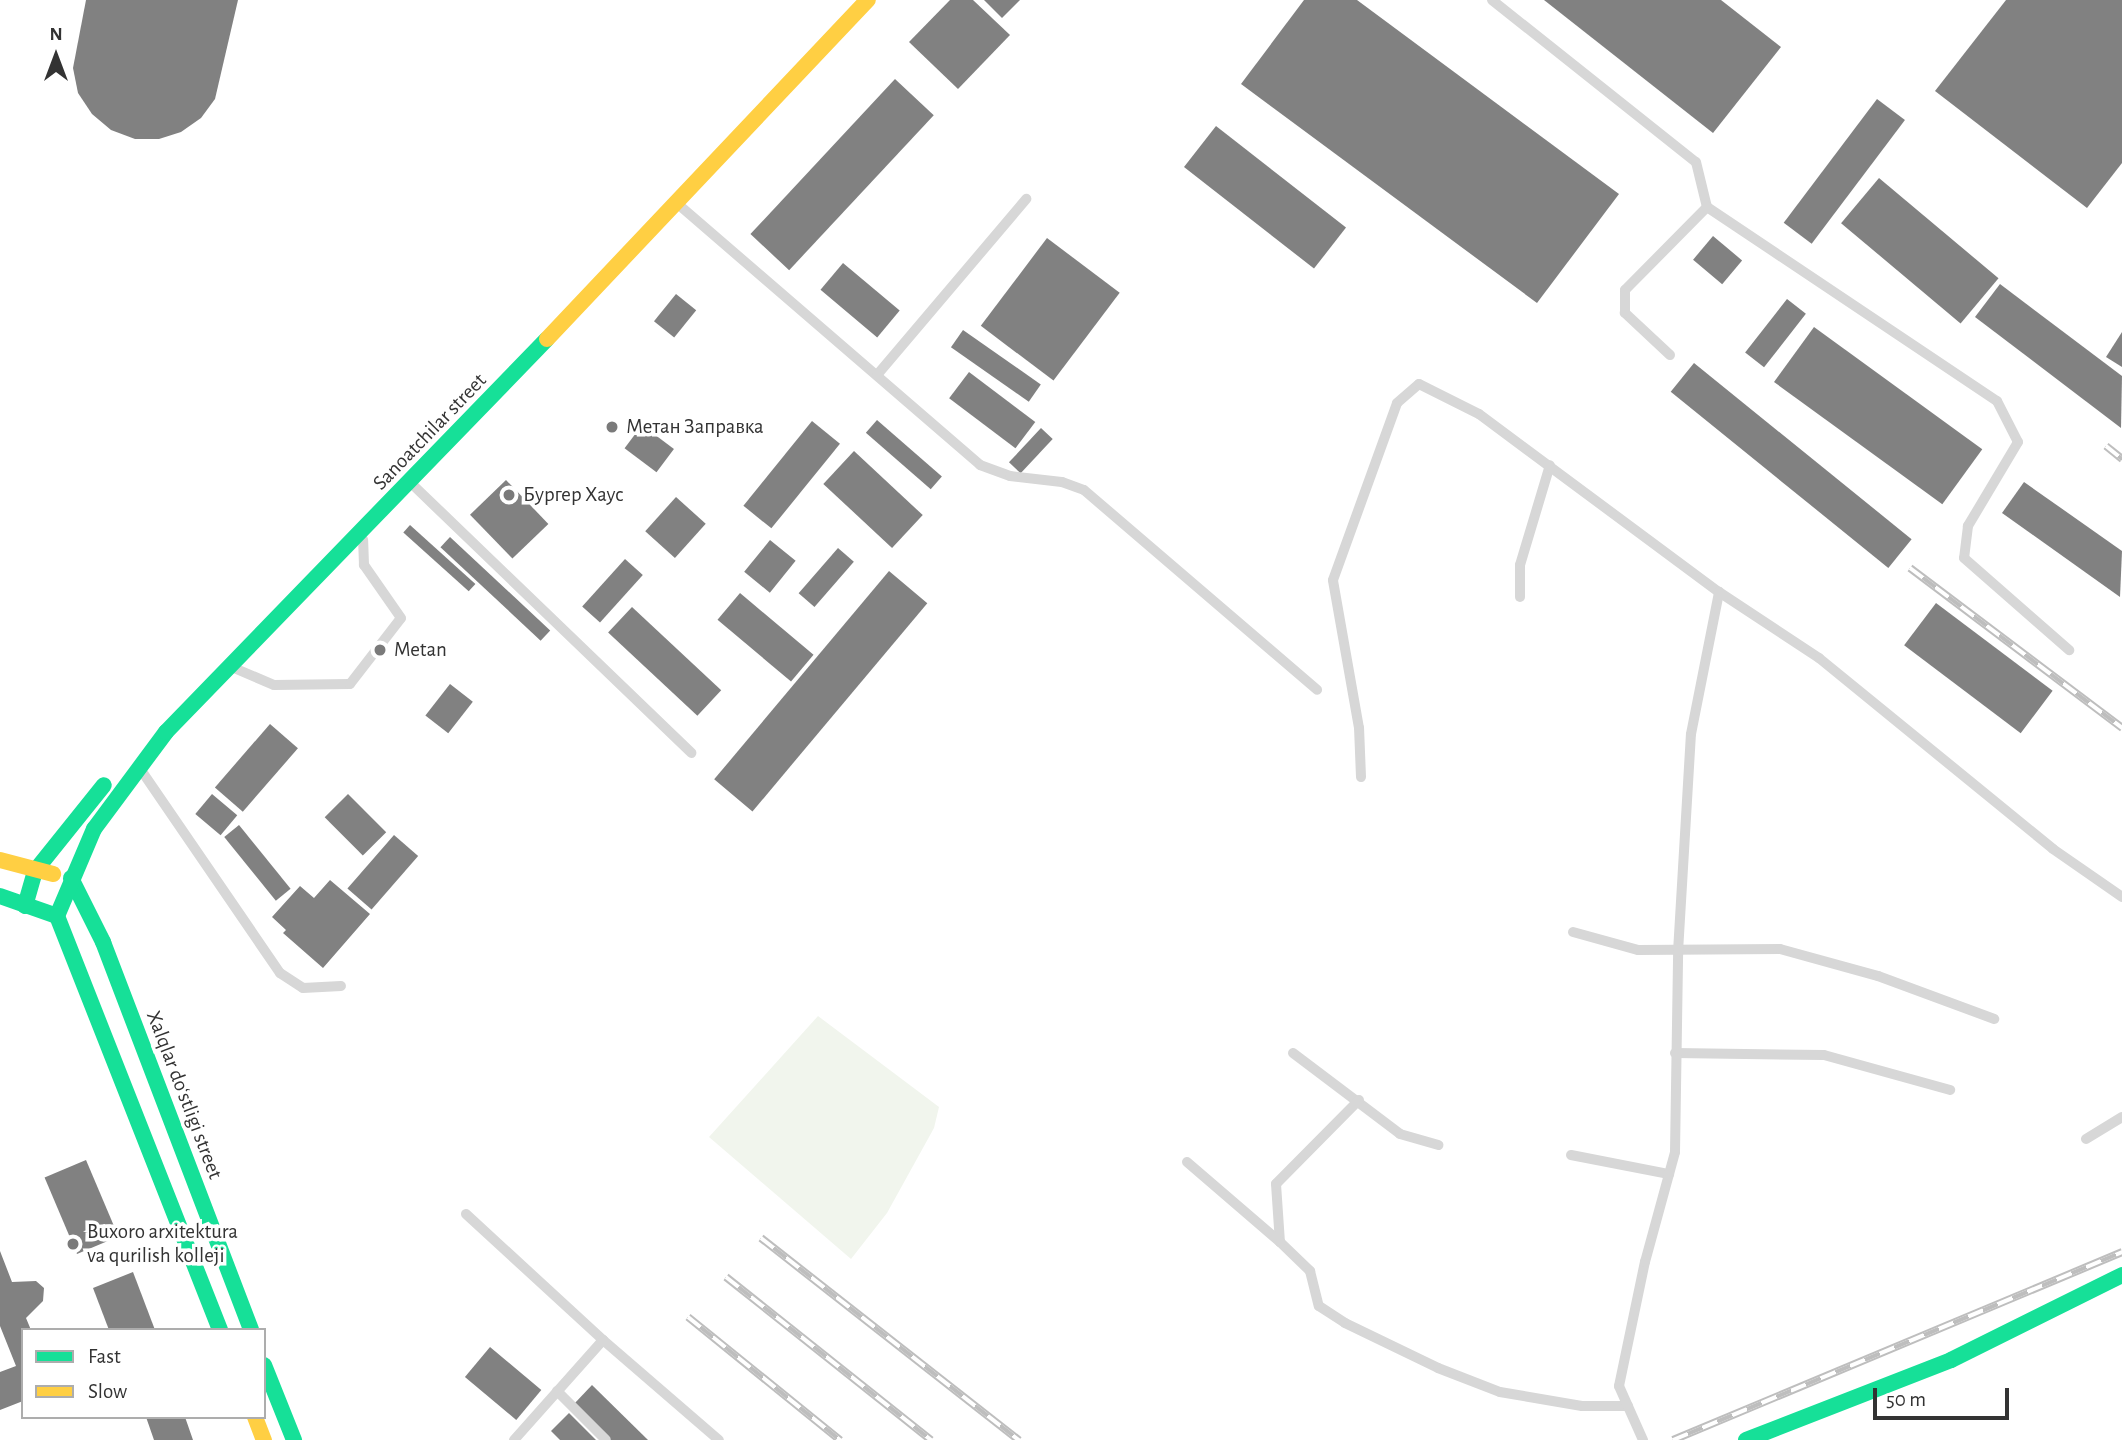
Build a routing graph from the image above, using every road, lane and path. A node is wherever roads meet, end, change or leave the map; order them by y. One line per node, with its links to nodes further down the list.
1 (846, 0): 21 (main road, Sanoatchilar street)
2 (868, 0): 5 (main road, Sanoatchilar street)
3 (1492, 0): 6 (lane)
4 (1026, 198): 8 (lane)
5 (676, 202): 8 (lane); 10 (main road, Sanoatchilar street)
6 (1707, 207): 7 (lane); 14 (lane)
7 (1670, 355)
8 (877, 375): 16 (lane)
9 (1550, 465): 12 (lane); 13 (lane); 19 (lane)
10 (411, 483): 11 (main road, Sanoatchilar street); 17 (lane)
11 (363, 534): 15 (main road, Sanoatchilar street); 15 (lane)
12 (1719, 592): 24 (lane); 28 (lane)
13 (1520, 597)
14 (2069, 650)
15 (230, 666): 18 (main road, Sanoatchilar street)
16 (1317, 690)
17 (691, 753)
18 (139, 766): 22 (main road, Sanoatchilar street); 29 (lane)
19 (1361, 777)
20 (0, 860): 21 (main road)
21 (35, 871): 22 (main road); 25 (main road, Sanoatchilar street)
22 (71, 878): 26 (main road, Sanoatchilar street); 45 (main road, Xalqlar doʻstligi street)
23 (0, 896): 25 (main road)
24 (2122, 897)
25 (25, 906): 26 (main road)
26 (57, 916): 44 (main road)
27 (1573, 932): 28 (lane)
28 (1678, 952): 30 (lane); 32 (lane)
29 (341, 986)
30 (1994, 1019)
31 (1293, 1053): 34 (lane)
32 (1675, 1053): 33 (lane); 40 (lane)
33 (1950, 1090)
34 (1359, 1100): 37 (lane); 42 (lane)
35 (2122, 1118): 36 (lane)
36 (2086, 1139)
37 (1438, 1145)
38 (1571, 1156): 40 (lane)
39 (1187, 1161): 42 (lane)
40 (1669, 1174): 49 (lane)
41 (466, 1214): 46 (lane)
42 (1280, 1242): 49 (lane)
43 (2122, 1275): 57 (main road)
44 (219, 1328)
45 (250, 1328)
46 (603, 1340): 48 (lane); 55 (lane)
47 (266, 1369): 52 (main road)
48 (557, 1391): 53 (lane); 54 (lane)
49 (1628, 1406): 56 (lane)
50 (256, 1419): 51 (main road)
51 (264, 1440)
52 (294, 1440)
53 (514, 1440)
54 (606, 1440)
55 (719, 1440)
56 (1643, 1440)
57 (1745, 1440)

